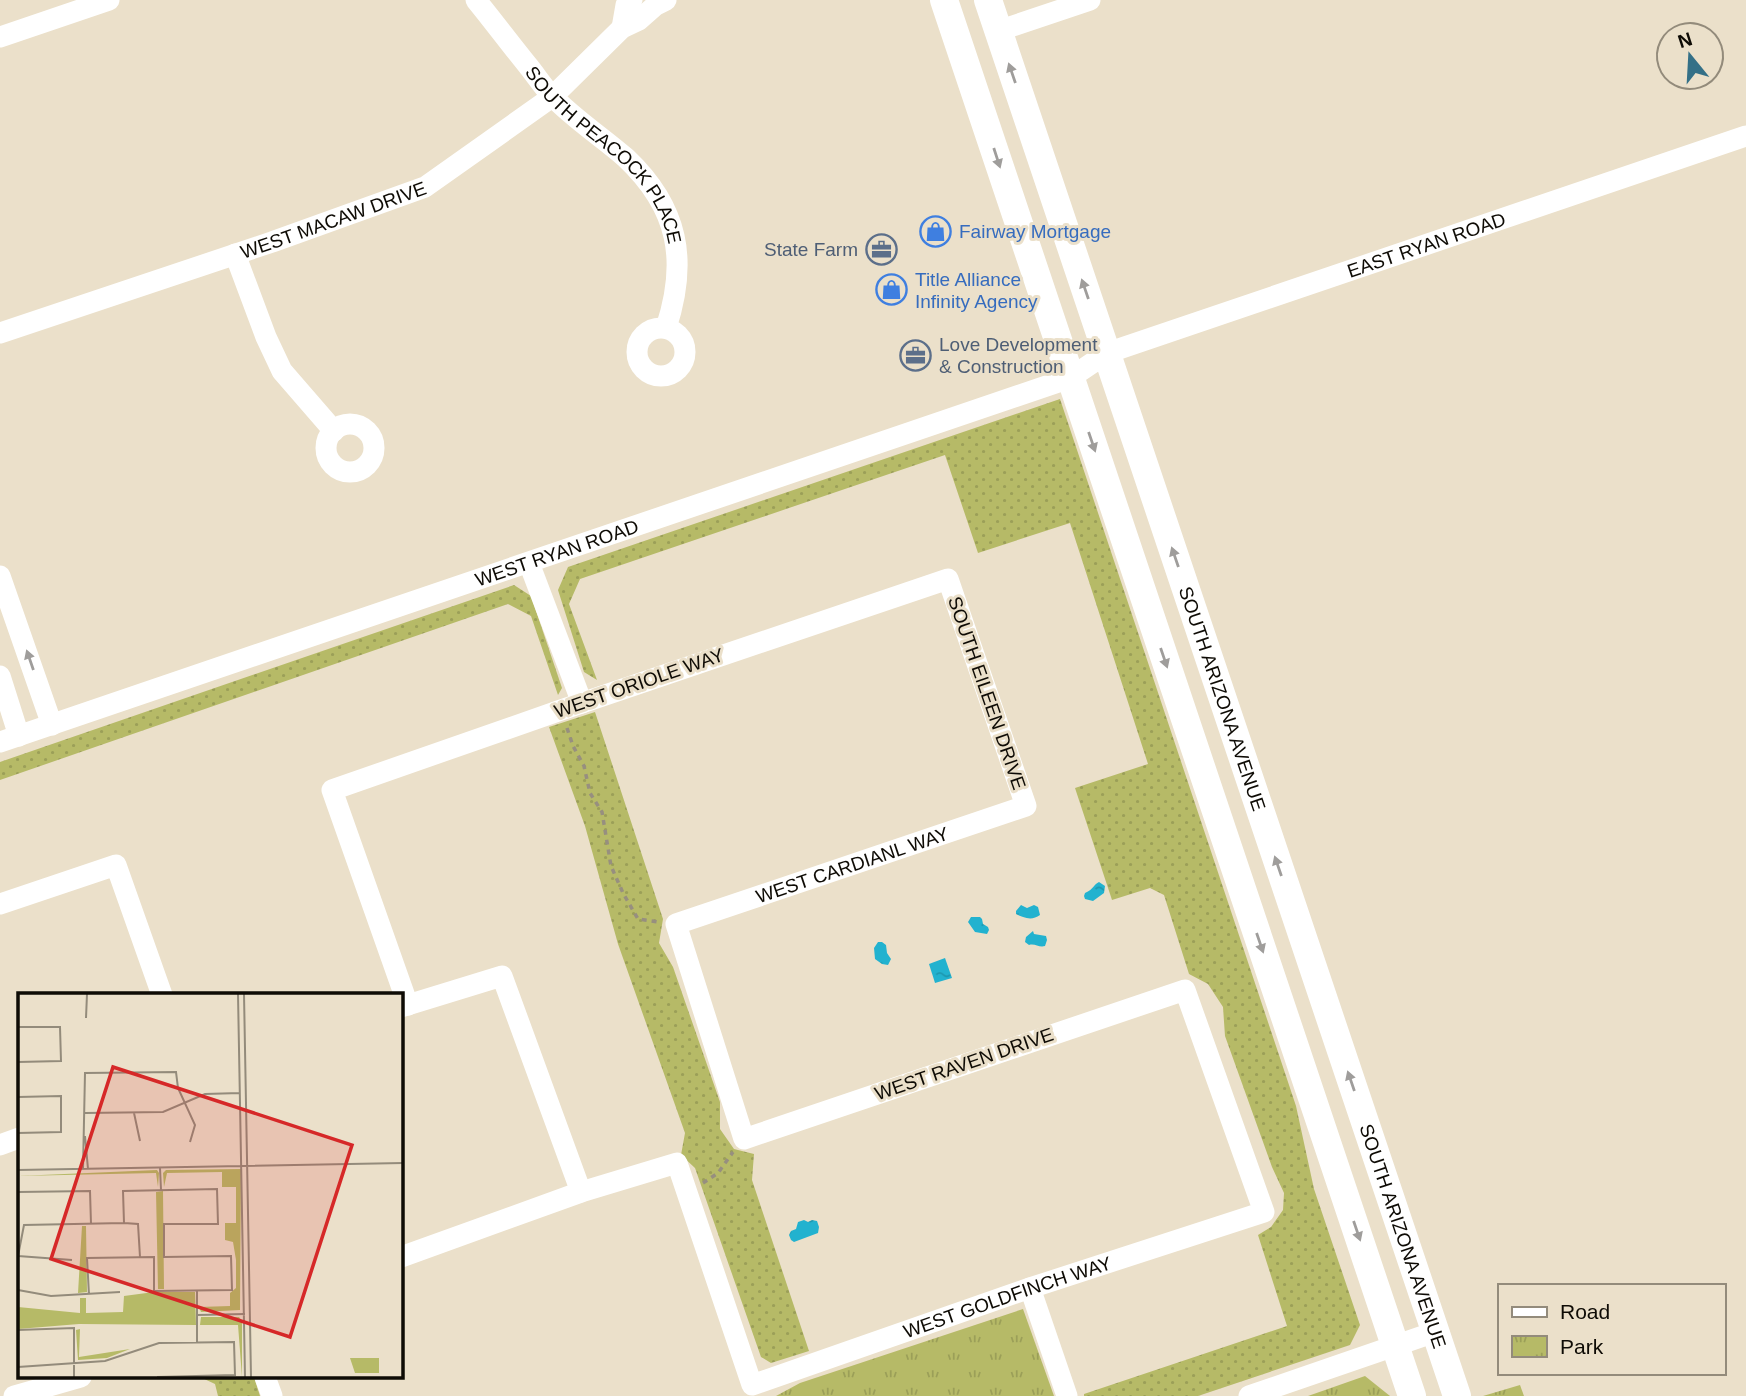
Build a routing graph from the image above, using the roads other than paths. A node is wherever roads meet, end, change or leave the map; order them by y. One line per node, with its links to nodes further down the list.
1 (109, 0): 10 (street)
2 (476, 0): 11 (street, SOUTH PEACOCK PLACE)
3 (632, 0): 8 (street, WEST MACAW DRIVE)
4 (666, 0): 8 (street, WEST MACAW DRIVE)
5 (944, 0): 17 (main road, one-way to 17)
6 (988, 0): 9 (main road, SOUTH ARIZONA AVENUE)
7 (1090, 0): 9 (street)
8 (622, 28): 11 (street, WEST MACAW DRIVE)
9 (998, 31): 16 (main road, SOUTH ARIZONA AVENUE, one-way to 9)
10 (0, 37)
11 (552, 97): 13 (street, WEST MACAW DRIVE); 14 (street, SOUTH PEACOCK PLACE)
12 (1746, 136): 16 (street, EAST RYAN ROAD)
13 (235, 254): 15 (street, WEST MACAW DRIVE); 18 (street)
14 (666, 328)
15 (0, 333)
16 (1107, 353): 17 (street, WEST RYAN ROAD); 38 (main road, SOUTH ARIZONA AVENUE, one-way to 16)
17 (1070, 378): 19 (street, WEST RYAN ROAD); 39 (main road, one-way to 39)
18 (334, 430)
19 (529, 563): 23 (street); 24 (street, WEST RYAN ROAD)
20 (0, 576): 24 (street, one-way to 20)
21 (948, 579): 23 (street, WEST ORIOLE WAY); 26 (street, SOUTH EILEEN DRIVE)
22 (0, 676): 25 (street)
23 (582, 703): 29 (street, WEST ORIOLE WAY)
24 (52, 725): 25 (street, WEST RYAN ROAD)
25 (10, 739)
26 (1026, 806): 32 (street, WEST CARDIANL WAY)
27 (0, 904): 28 (street)
28 (161, 993)
29 (401, 993)
30 (405, 1006): 34 (street)
31 (18, 1138): 33 (street)
32 (744, 1139): 35 (street, WEST RAVEN DRIVE)
33 (0, 1145)
34 (581, 1192): 36 (street); 37 (street, WEST GOLDFINCH WAY)
35 (1264, 1212): 37 (street, WEST GOLDFINCH WAY)
36 (402, 1257)
37 (1030, 1288): 44 (street)
38 (1435, 1332): 39 (street); 47 (main road, SOUTH ARIZONA AVENUE)
39 (1395, 1345): 45 (street); 46 (main road)
40 (77, 1378): 42 (street)
41 (265, 1378): 43 (street)
42 (13, 1396)
43 (272, 1396)
44 (1067, 1396)
45 (1249, 1396)
46 (1412, 1396)
47 (1457, 1396)

